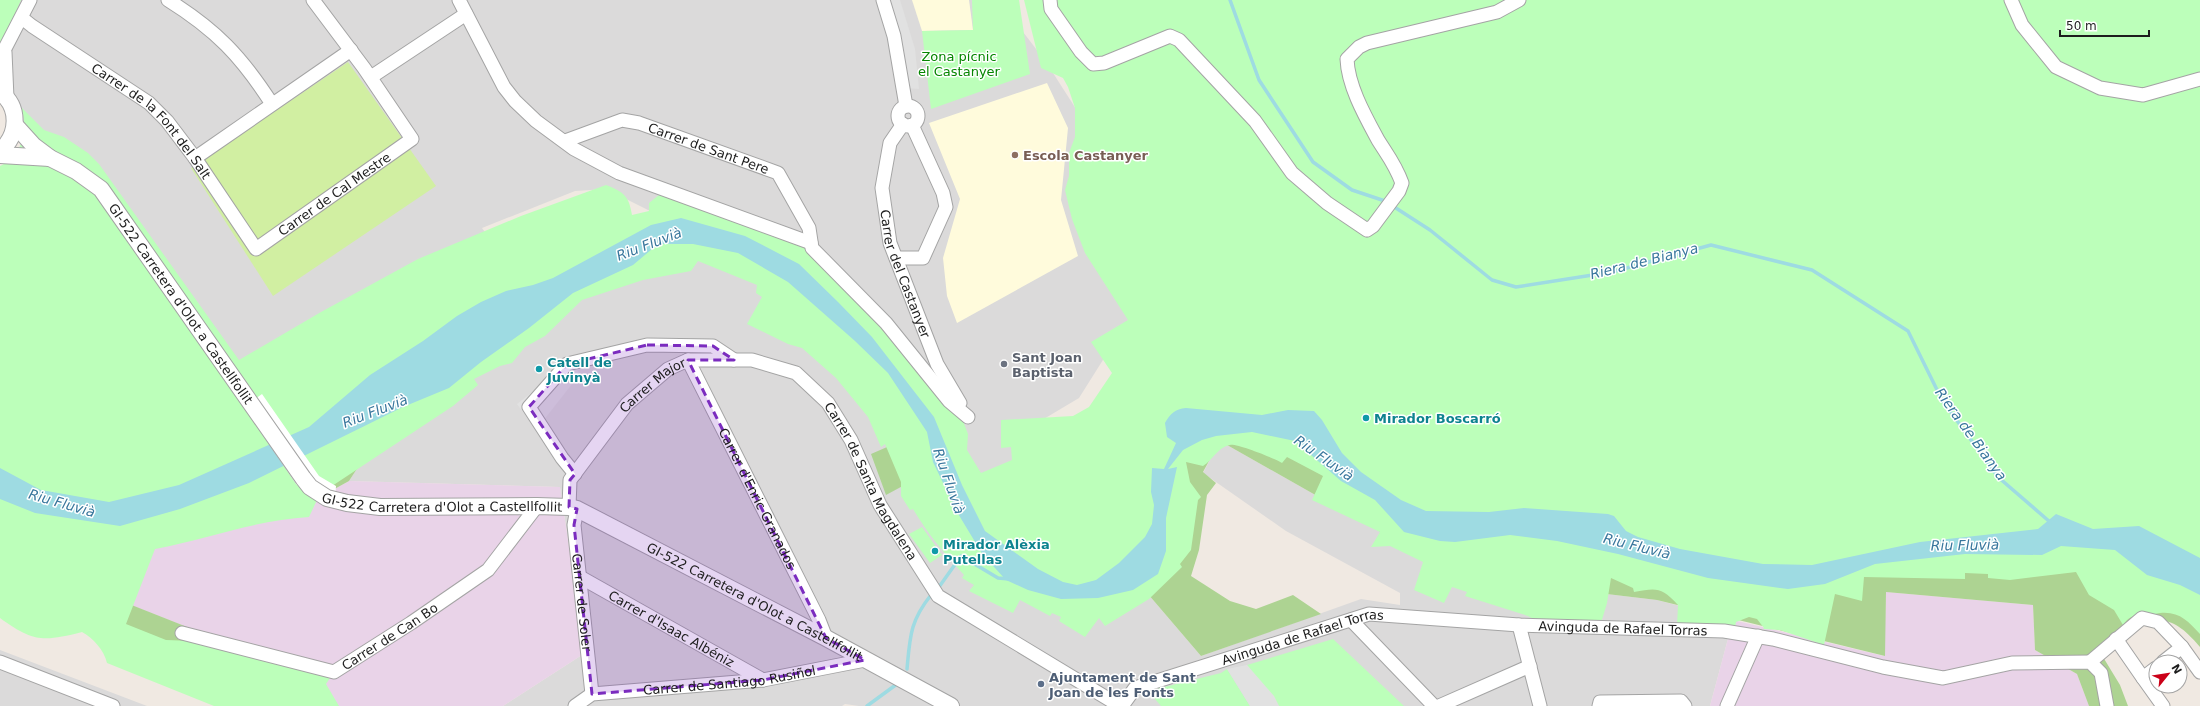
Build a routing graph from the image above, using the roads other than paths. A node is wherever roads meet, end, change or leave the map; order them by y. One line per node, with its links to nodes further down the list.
1 (30, 0): 10 (street)
2 (168, 0): 16 (street)
3 (313, 0): 11 (street)
4 (459, 0): 9 (street)
5 (883, 0): 18 (street)
6 (1050, 0): 7 (street)
7 (1520, 0)
8 (2011, 0): 14 (street)
9 (466, 14): 13 (street); 19 (street)
10 (22, 18): 12 (street); 23 (street, Carrer de la Font del Salt)
11 (351, 50): 13 (street); 16 (street)
12 (2, 55): 15 (street)
13 (371, 77): 25 (street, Carrer de Cal Mestre)
14 (2200, 79)
15 (4, 95): 17 (street)
16 (272, 104): 23 (street)
17 (15, 125): 20 (street); 22 (street, GI-522 Carretera d'Olot a Castellfollit)
18 (908, 125): 26 (street, Carrer del Castanyer); 26 (street)
19 (565, 141): 24 (street); 24 (street, Carrer de Sant Pere)
20 (0, 151)
21 (0, 155): 22 (street, GI-522 Carretera d'Olot a Castellfollit)
22 (50, 158): 32 (street, GI-522 Carretera d'Olot a Castellfollit)
23 (195, 158): 25 (street, Carrer de la Font del Salt)
24 (811, 243): 30 (street, Carrer de Sant Pere)
25 (256, 249)
26 (896, 258): 30 (street, Carrer del Castanyer)
27 (688, 360): 28 (street, Carrer Major); 31 (street, Carrer Major); 39 (street, Carrer d'Enric Granados)
28 (734, 360): 29 (street, Carrer Major); 31 (street)
29 (796, 373): 56 (street, Carrer de Santa Magdalena)
30 (968, 417)
31 (574, 474): 33 (street, Carrer Major)
32 (537, 506): 33 (street, GI-522 Carretera d'Olot a Castellfollit); 37 (street, Carrer de Can Bo)
33 (573, 508): 34 (street, Carrer de Soler); 39 (street, GI-522 Carretera d'Olot a Castellfollit)
34 (580, 577): 50 (street, Carrer d'Isaac Albéniz); 51 (street, Carrer de Soler)
35 (1351, 620): 36 (street, Avinguda de Rafael Torras); 56 (street, Avinguda de Rafael Torras); 57 (street)
36 (1519, 625): 38 (street, Avinguda de Rafael Torras); 46 (street)
37 (182, 633)
38 (1758, 636): 45 (street, Avinguda de Rafael Torras); 61 (street)
39 (826, 638): 43 (street, GI-522 Carretera d'Olot a Castellfollit)
40 (2116, 639): 41 (street); 45 (street); 49 (street)
41 (2182, 647): 42 (street); 47 (street)
42 (2173, 654)
43 (865, 660): 50 (street, Carrer de Santiago Rusiñol); 55 (street, GI-522 Carretera d'Olot a Castellfollit)
44 (0, 662): 53 (street)
45 (2090, 662): 62 (street)
46 (1530, 666): 58 (street); 59 (street)
47 (2200, 672)
48 (2148, 674): 49 (street)
49 (2143, 678): 63 (street)
50 (763, 680): 51 (street, Carrer de Santiago Rusiñol)
51 (592, 694): 54 (street)
52 (1683, 703): 60 (street)
53 (113, 706)
54 (575, 706)
55 (952, 706)
56 (1121, 706)
57 (1434, 706)
58 (1439, 706)
59 (1540, 706)
60 (1599, 706)
61 (1727, 706)
62 (2107, 706)
63 (2163, 706)

